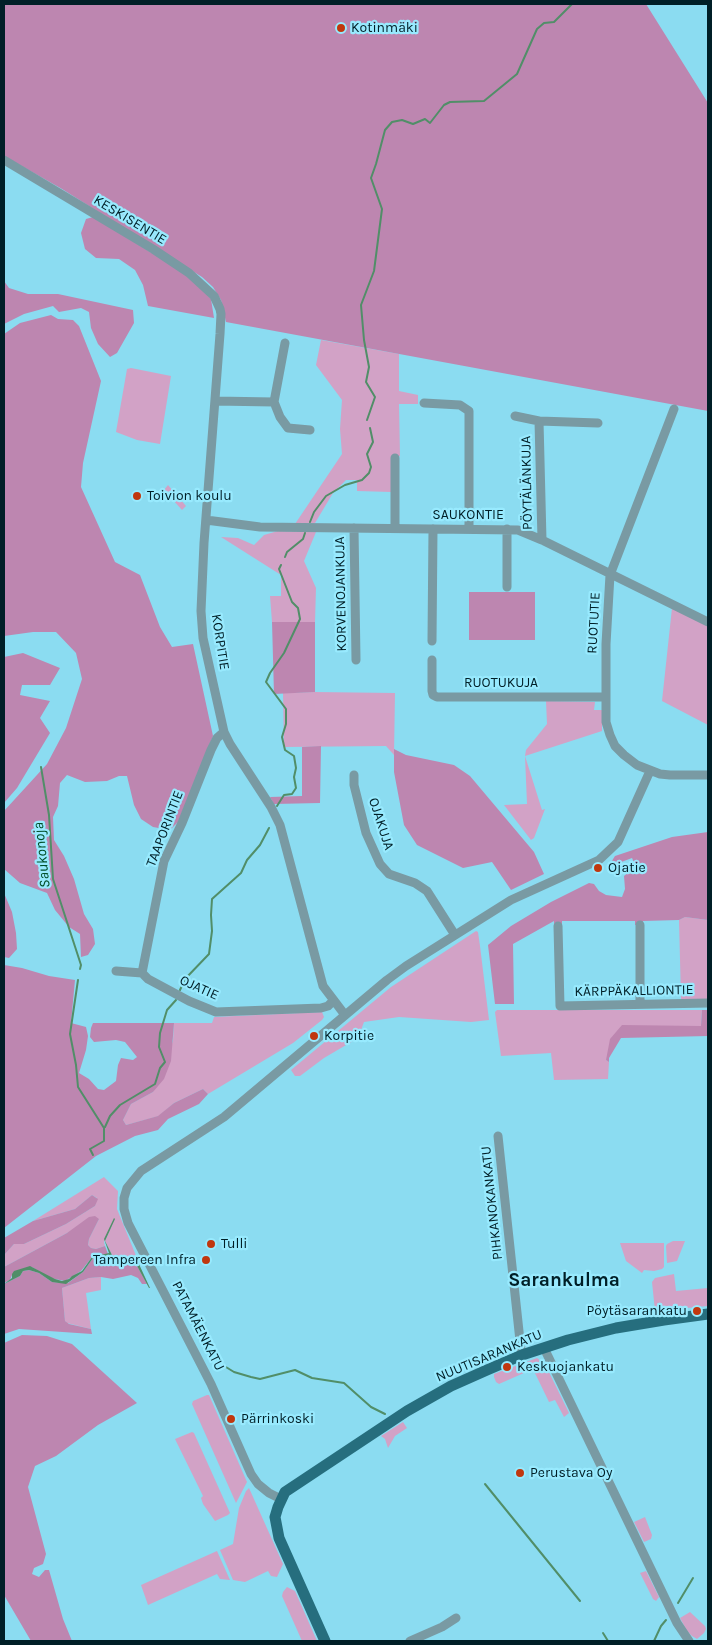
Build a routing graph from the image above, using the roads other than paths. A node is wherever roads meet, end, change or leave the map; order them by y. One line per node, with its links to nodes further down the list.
1 (4, 160): 2 (street, KESKISENTIE)
2 (221, 321): 4 (street, KORPITIE)
3 (285, 343): 5 (street)
4 (215, 401): 5 (street); 13 (street, KORPITIE)
5 (274, 402): 11 (street)
6 (424, 403): 16 (street)
7 (674, 409): 20 (street, RUOTUTIE)
8 (514, 416): 9 (street, PÖYTÄLÄNKUJA)
9 (539, 421): 10 (street); 19 (street, PÖYTÄLÄNKUJA)
10 (598, 423)
11 (310, 430)
12 (395, 458): 15 (street)
13 (206, 520): 14 (street, SAUKONTIE); 27 (street, KORPITIE)
14 (354, 528): 15 (street, SAUKONTIE); 24 (street, KORVENOJANKUJA)
15 (395, 528): 17 (street, SAUKONTIE)
16 (469, 528): 17 (street, SAUKONTIE); 18 (street, SAUKONTIE)
17 (433, 529): 23 (street)
18 (508, 529): 19 (street, SAUKONTIE); 21 (street)
19 (542, 540): 20 (street, SAUKONTIE)
20 (610, 575): 22 (street, SAUKONTIE); 26 (street, RUOTUTIE)
21 (507, 586)
22 (708, 622)
23 (432, 641)
24 (356, 660)
25 (432, 660): 26 (street, RUOTUKUJA)
26 (606, 697): 28 (street, RUOTUTIE)
27 (224, 732): 35 (street, TAAPORINTIE); 36 (street, KORPITIE)
28 (650, 770): 30 (street, RUOTUTIE); 33 (street)
29 (354, 775): 33 (street, OJAKUJA)
30 (708, 775)
31 (558, 926): 38 (street, KÄRPPÄKALLIONTIE)
32 (640, 926): 38 (street)
33 (455, 935): 39 (street)
34 (116, 971): 35 (street, OJATIE)
35 (142, 973): 36 (street, OJATIE)
36 (333, 1001): 39 (street)
37 (708, 1002): 38 (street, KÄRPPÄKALLIONTIE)
38 (640, 1003)
39 (346, 1015): 44 (street, PATAMÄENKATU)
40 (498, 1136): 43 (street, PIHKANOKANKATU)
41 (708, 1314): 42 (main road, NUUTISARANKATU)
42 (544, 1348): 43 (main road, NUUTISARANKATU); 48 (street)
43 (522, 1355): 44 (main road, NUUTISARANKATU)
44 (281, 1499): 46 (main road)
45 (456, 1618): 47 (street)
46 (325, 1641)
47 (410, 1641)
48 (689, 1641)

